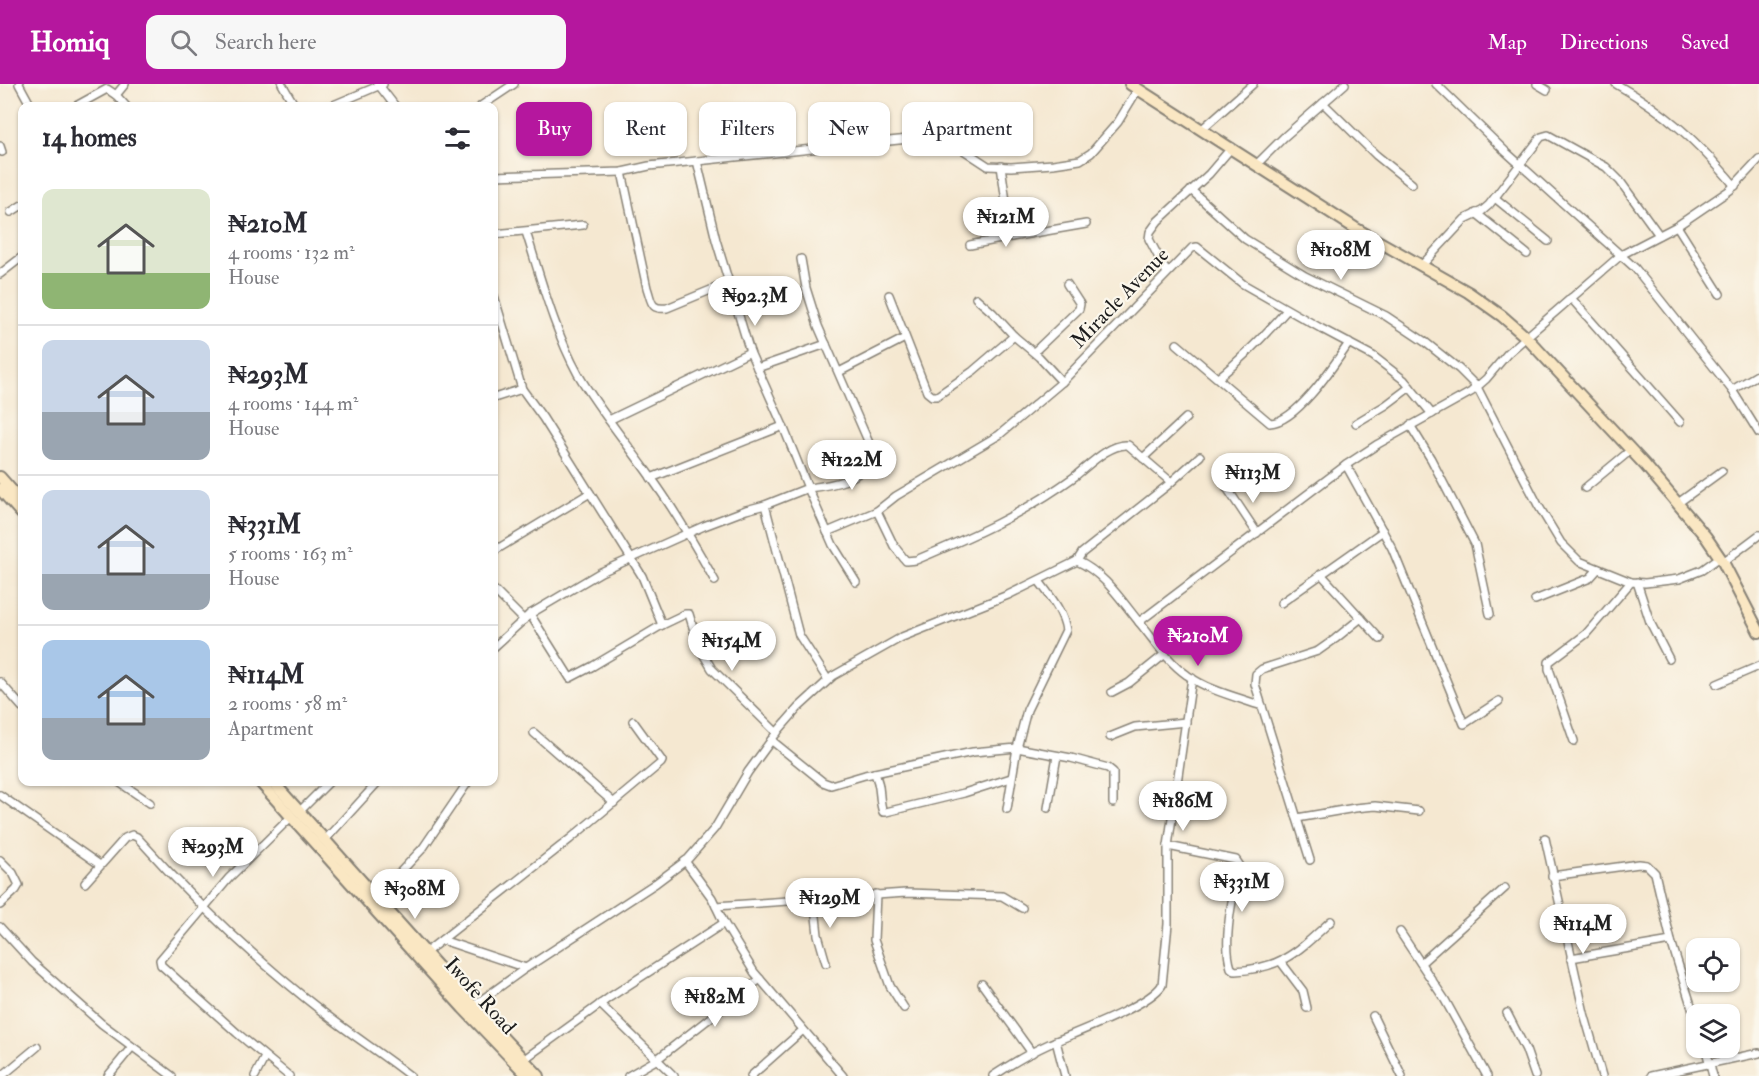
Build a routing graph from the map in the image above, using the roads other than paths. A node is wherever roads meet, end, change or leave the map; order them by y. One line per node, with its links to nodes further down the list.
1 (20, 84): 14 (street)
2 (125, 84): 13 (street)
3 (282, 84): 17 (street)
4 (514, 84): 20 (street)
5 (1253, 84): 22 (street)
6 (1345, 84): 21 (street)
7 (1436, 84): 27 (street)
8 (1537, 84): 12 (street)
9 (1616, 84): 32 (street)
10 (380, 85): 18 (street); 19 (street)
11 (1137, 86): 22 (street); 28 (street)
12 (1547, 90)
13 (116, 95): 15 (street); 16 (street)
14 (29, 102)
15 (83, 102)
16 (122, 102)
17 (293, 102)
18 (340, 102)
19 (392, 102)
20 (487, 102)
21 (1323, 103): 26 (street); 31 (street)
22 (1202, 129): 23 (street)
23 (1232, 147): 26 (street); 33 (street)
24 (1759, 159): 32 (street)
25 (697, 161): 28 (street); 29 (street); 54 (street)
26 (1257, 164): 51 (street)
27 (1521, 165): 34 (street); 43 (street); 48 (street)
28 (1001, 166): 44 (street)
29 (622, 172): 30 (street); 54 (street)
30 (498, 176)
31 (1412, 184)
32 (1735, 186): 40 (street)
33 (1191, 190): 52 (street); 76 (street)
34 (1495, 198): 37 (street); 45 (street)
35 (18, 208): 36 (street)
36 (11, 212)
37 (1476, 213): 47 (street); 51 (street)
38 (1086, 224): 44 (street)
39 (583, 225): 41 (street)
40 (1677, 226): 43 (street); 56 (street)
41 (526, 232): 42 (street); 82 (street)
42 (498, 234)
43 (1659, 235): 48 (street)
44 (1011, 237): 46 (street)
45 (1548, 242)
46 (970, 245)
47 (1527, 254)
48 (1621, 255): 59 (street); 78 (street)
49 (801, 259): 66 (street)
50 (18, 260): 53 (street)
51 (1422, 265): 63 (street)
52 (1167, 273): 61 (street, Miracle Avenue); 74 (street, Miracle Avenue)
53 (0, 274)
54 (730, 282): 68 (street)
55 (1067, 284): 69 (street)
56 (1720, 294)
57 (889, 295): 64 (street)
58 (976, 298): 62 (street)
59 (1571, 298): 63 (street); 83 (street)
60 (498, 309): 77 (street)
61 (1287, 310): 65 (street, Miracle Avenue); 73 (street)
62 (1014, 336): 64 (street); 69 (street)
63 (1526, 337): 76 (street); 88 (street)
64 (905, 338): 71 (street)
65 (1349, 343): 73 (street); 75 (street, Miracle Avenue)
66 (826, 344): 70 (street); 71 (street)
67 (1177, 344): 73 (street)
68 (750, 352): 70 (street); 82 (street)
69 (1034, 352): 74 (street)
70 (757, 368): 86 (street)
71 (838, 372): 96 (street)
72 (1759, 374): 78 (street)
73 (1218, 378)
74 (1062, 382): 105 (street, Miracle Avenue)
75 (1410, 387): 80 (street, Miracle Avenue); 84 (street)
76 (1477, 387): 80 (street); 115 (street)
77 (522, 389): 79 (street); 100 (street)
78 (1732, 390): 87 (street)
79 (498, 397)
80 (1432, 414): 85 (street)
81 (1186, 418): 90 (street)
82 (609, 420): 94 (street)
83 (1680, 422)
84 (1356, 423)
85 (1410, 425): 91 (street); 125 (street)
86 (783, 426): 94 (street); 96 (street)
87 (1759, 433)
88 (1631, 450): 98 (street); 102 (street)
89 (1200, 456): 95 (street)
90 (1143, 458): 95 (street); 105 (street)
91 (1346, 465): 106 (street); 108 (street)
92 (1722, 471): 102 (street)
93 (0, 477): 101 (street)
94 (651, 478): 109 (street)
95 (1171, 482): 114 (street)
96 (808, 488): 103 (street); 107 (street)
97 (1227, 488): 108 (street)
98 (1585, 488)
99 (0, 489): 104 (street)
100 (590, 493): 111 (street); 112 (street)
101 (18, 496)
102 (1678, 503): 113 (street)
103 (765, 505): 109 (street); 137 (street)
104 (18, 509)
105 (877, 511): 107 (street, Miracle Avenue)
106 (1383, 531): 116 (street); 141 (street)
107 (827, 532): 119 (street)
108 (1257, 533): 128 (street)
109 (689, 534): 112 (street); 117 (street)
110 (1759, 535): 113 (street)
111 (498, 549)
112 (629, 558): 124 (street); 129 (street)
113 (1721, 560): 120 (street); 130 (street)
114 (1077, 561): 118 (street); 128 (street)
115 (1599, 569): 120 (street); 122 (street)
116 (1321, 574): 123 (street); 126 (street)
117 (715, 581)
118 (1039, 581): 137 (street); 151 (street)
119 (856, 582)
120 (1634, 582): 134 (street); 150 (street)
121 (498, 594): 127 (street)
122 (1535, 600)
123 (1281, 603)
124 (530, 614): 127 (street); 129 (street)
125 (1490, 614)
126 (1361, 618): 131 (street); 143 (street)
127 (524, 620): 132 (street)
128 (1139, 622): 133 (street)
129 (662, 625): 147 (street)
130 (1758, 626)
131 (1380, 639)
132 (498, 643)
133 (1165, 654): 136 (street); 140 (street)
134 (1669, 659)
135 (1759, 666): 139 (street)
136 (1192, 678): 143 (street); 145 (street)
137 (828, 681): 147 (street)
138 (0, 682): 142 (street)
139 (1717, 684)
140 (1112, 692)
141 (1499, 701)
142 (18, 702)
143 (1262, 706): 169 (street)
144 (633, 721): 163 (street)
145 (1186, 723): 148 (street); 172 (street)
146 (534, 733): 163 (street)
147 (777, 733): 149 (street)
148 (1110, 737)
149 (771, 740): 153 (street); 175 (street)
150 (1574, 741)
151 (1017, 748): 152 (street); 153 (street); 154 (street)
152 (1057, 756): 164 (street); 165 (street)
153 (874, 774): 154 (street)
154 (1011, 778): 166 (street)
155 (124, 786): 162 (street)
156 (264, 786): 168 (street, Iwofe Road)
157 (276, 786): 168 (street, Iwofe Road)
158 (325, 786): 168 (street)
159 (374, 786): 171 (street)
160 (465, 786): 181 (street)
161 (0, 795): 176 (street)
162 (150, 803)
163 (614, 803): 191 (street)
164 (1113, 803)
165 (1048, 808)
166 (1006, 809)
167 (1419, 811): 169 (street)
168 (296, 814): 171 (street, Iwofe Road); 185 (street); 225 (street, Iwofe Road)
169 (1297, 818): 174 (street)
170 (1545, 838): 177 (street)
171 (326, 840): 181 (street, Iwofe Road)
172 (1168, 846): 195 (street); 209 (street)
173 (0, 860): 183 (street)
174 (1310, 860)
175 (686, 861): 184 (street); 198 (street)
176 (100, 865): 178 (street); 185 (street)
177 (1552, 876): 192 (street); 194 (street)
178 (85, 883)
179 (1505, 888): 197 (street)
180 (876, 894): 182 (street); 186 (street); 204 (street)
181 (376, 898): 193 (street, Iwofe Road)
182 (814, 898): 184 (street); 196 (street)
183 (0, 905)
184 (716, 906): 188 (street)
185 (204, 908): 214 (street); 224 (street)
186 (1022, 908)
187 (1331, 921): 195 (street)
188 (724, 923): 199 (street); 201 (street)
189 (0, 927): 211 (street)
190 (1400, 932): 197 (street)
191 (442, 940): 193 (street); 198 (street)
192 (1671, 941): 194 (street); 202 (street)
193 (425, 953): 203 (street, Iwofe Road)
194 (1571, 958): 236 (street)
195 (1281, 962): 205 (street)
196 (826, 963)
197 (1421, 963): 234 (street)
198 (526, 968): 203 (street)
199 (760, 979): 208 (street); 217 (street)
200 (982, 984): 212 (street)
201 (600, 1004): 216 (street); 217 (street)
202 (1691, 1004)
203 (473, 1006): 216 (street, Iwofe Road)
204 (904, 1008)
205 (1307, 1008)
206 (1507, 1013): 235 (street)
207 (1374, 1016): 233 (street)
208 (803, 1030): 229 (street); 230 (street)
209 (1056, 1041): 212 (street); 232 (street)
210 (37, 1047): 219 (street)
211 (131, 1048): 220 (street); 221 (street)
212 (1032, 1053): 231 (street)
213 (1759, 1053): 218 (street)
214 (265, 1057): 222 (street); 223 (street)
215 (1708, 1058): 218 (street)
216 (522, 1060): 226 (street, Iwofe Road)
217 (656, 1060): 227 (street); 228 (street)
218 (1710, 1064): 237 (street); 238 (street)
219 (2, 1076)
220 (108, 1076)
221 (172, 1076)
222 (255, 1076)
223 (289, 1076)
224 (410, 1076)
225 (528, 1076)
226 (539, 1076)
227 (628, 1076)
228 (674, 1076)
229 (752, 1076)
230 (843, 1076)
231 (993, 1076)
232 (1065, 1076)
233 (1402, 1076)
234 (1487, 1076)
235 (1535, 1076)
236 (1602, 1076)
237 (1651, 1076)
238 (1713, 1076)

